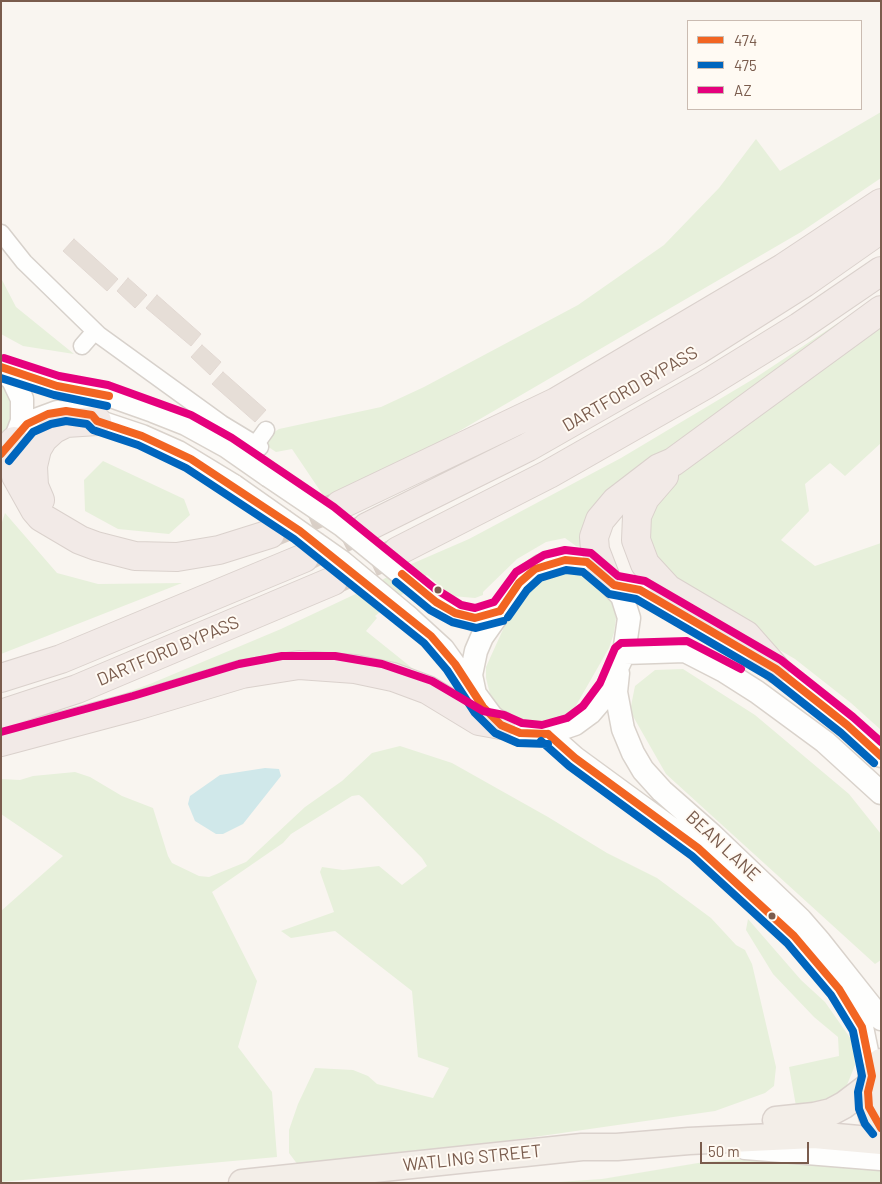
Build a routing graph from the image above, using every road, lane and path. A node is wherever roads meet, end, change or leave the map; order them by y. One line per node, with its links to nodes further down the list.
1 (881, 203): 13 (highway)
2 (881, 229): 15 (highway, DARTFORD BYPASS)
3 (1, 233): 6 (street)
4 (881, 271): 17 (highway, DARTFORD BYPASS)
5 (881, 310): 12 (highway)
6 (95, 331): 7 (street); 10 (street)
7 (82, 346)
8 (1, 368): 11 (main road); 21 (main road, bridge)
9 (96, 421): 11 (main road); 14 (highway); 25 (main road, bridge)
10 (266, 430)
11 (12, 442): 14 (highway)
12 (673, 462): 19 (highway); 23 (highway)
13 (340, 505)
14 (53, 522): 16 (highway)
15 (367, 527)
16 (270, 534)
17 (398, 551)
18 (304, 558): 24 (highway, DARTFORD BYPASS)
19 (609, 580): 21 (main road); 22 (main road); 23 (main road)
20 (333, 581): 26 (highway, DARTFORD BYPASS)
21 (500, 611): 25 (main road)
22 (624, 653): 28 (main road); 31 (main road); 32 (main road, BEAN LANE)
23 (776, 669): 30 (main road)
24 (1, 678)
25 (475, 694): 27 (main road)
26 (1, 714)
27 (501, 725): 28 (main road); 29 (highway)
28 (548, 734): 33 (main road, BEAN LANE)
29 (1, 742)
30 (881, 756)
31 (881, 793)
32 (881, 1019)
33 (874, 1075): 34 (main road); 36 (main road, WATLING STREET)
34 (881, 1128)
35 (881, 1141): 36 (main road, WATLING STREET)
36 (582, 1147): 37 (main road); 38 (main road, WATLING STREET)
37 (881, 1160)
38 (242, 1183)

